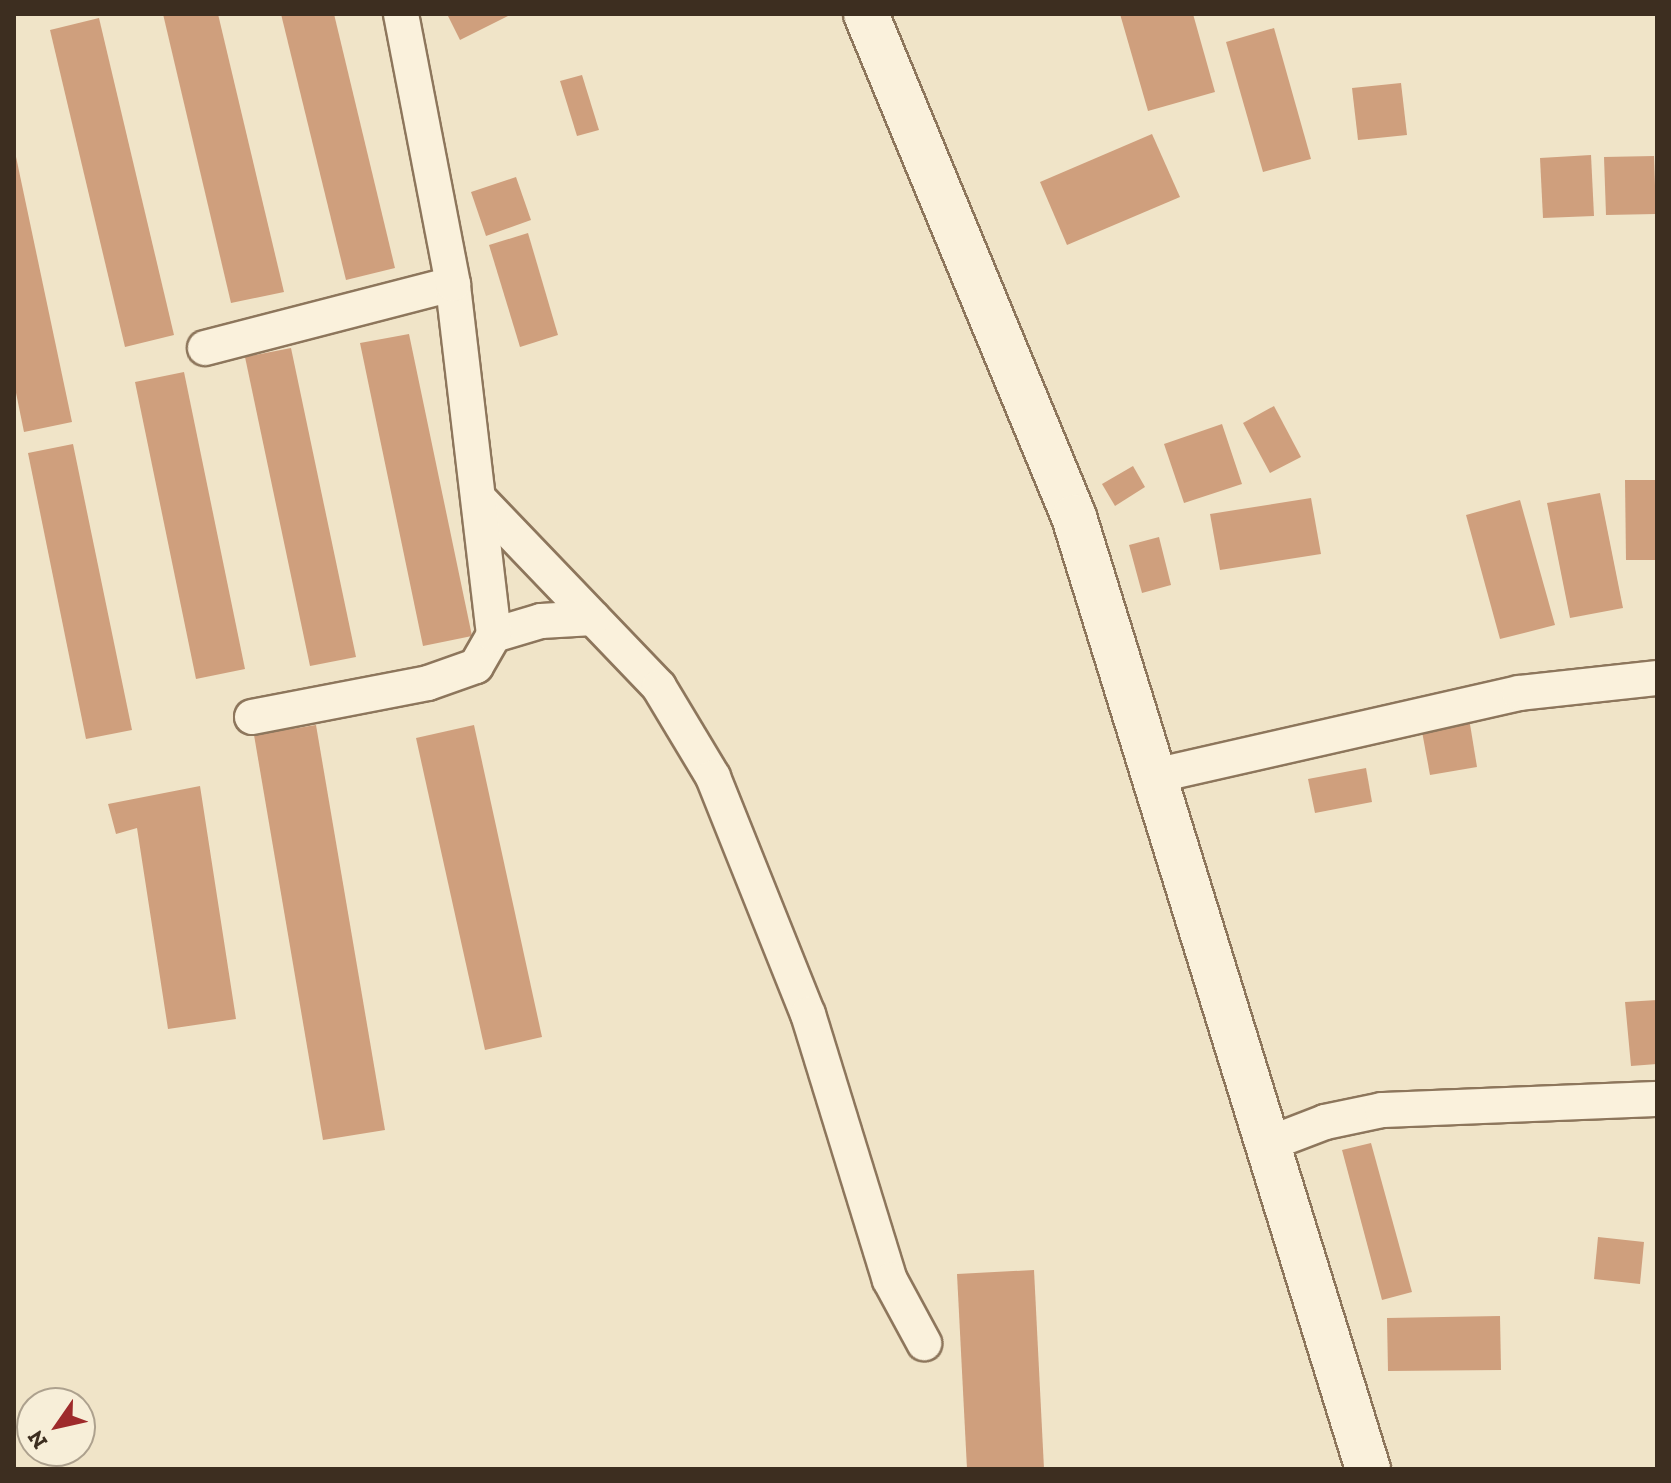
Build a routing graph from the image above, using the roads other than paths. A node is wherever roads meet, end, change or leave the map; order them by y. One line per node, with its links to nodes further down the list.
1 (401, 14): 3 (street)
2 (866, 14): 10 (main road)
3 (453, 284): 4 (street); 5 (street)
4 (205, 348)
5 (479, 499): 6 (street); 7 (street)
6 (593, 618): 7 (street); 13 (street)
7 (494, 635): 9 (street)
8 (1657, 678): 10 (street)
9 (252, 717)
10 (1154, 776): 12 (main road)
11 (1657, 1099): 12 (street)
12 (1268, 1144): 14 (main road)
13 (924, 1343)
14 (1368, 1469)

